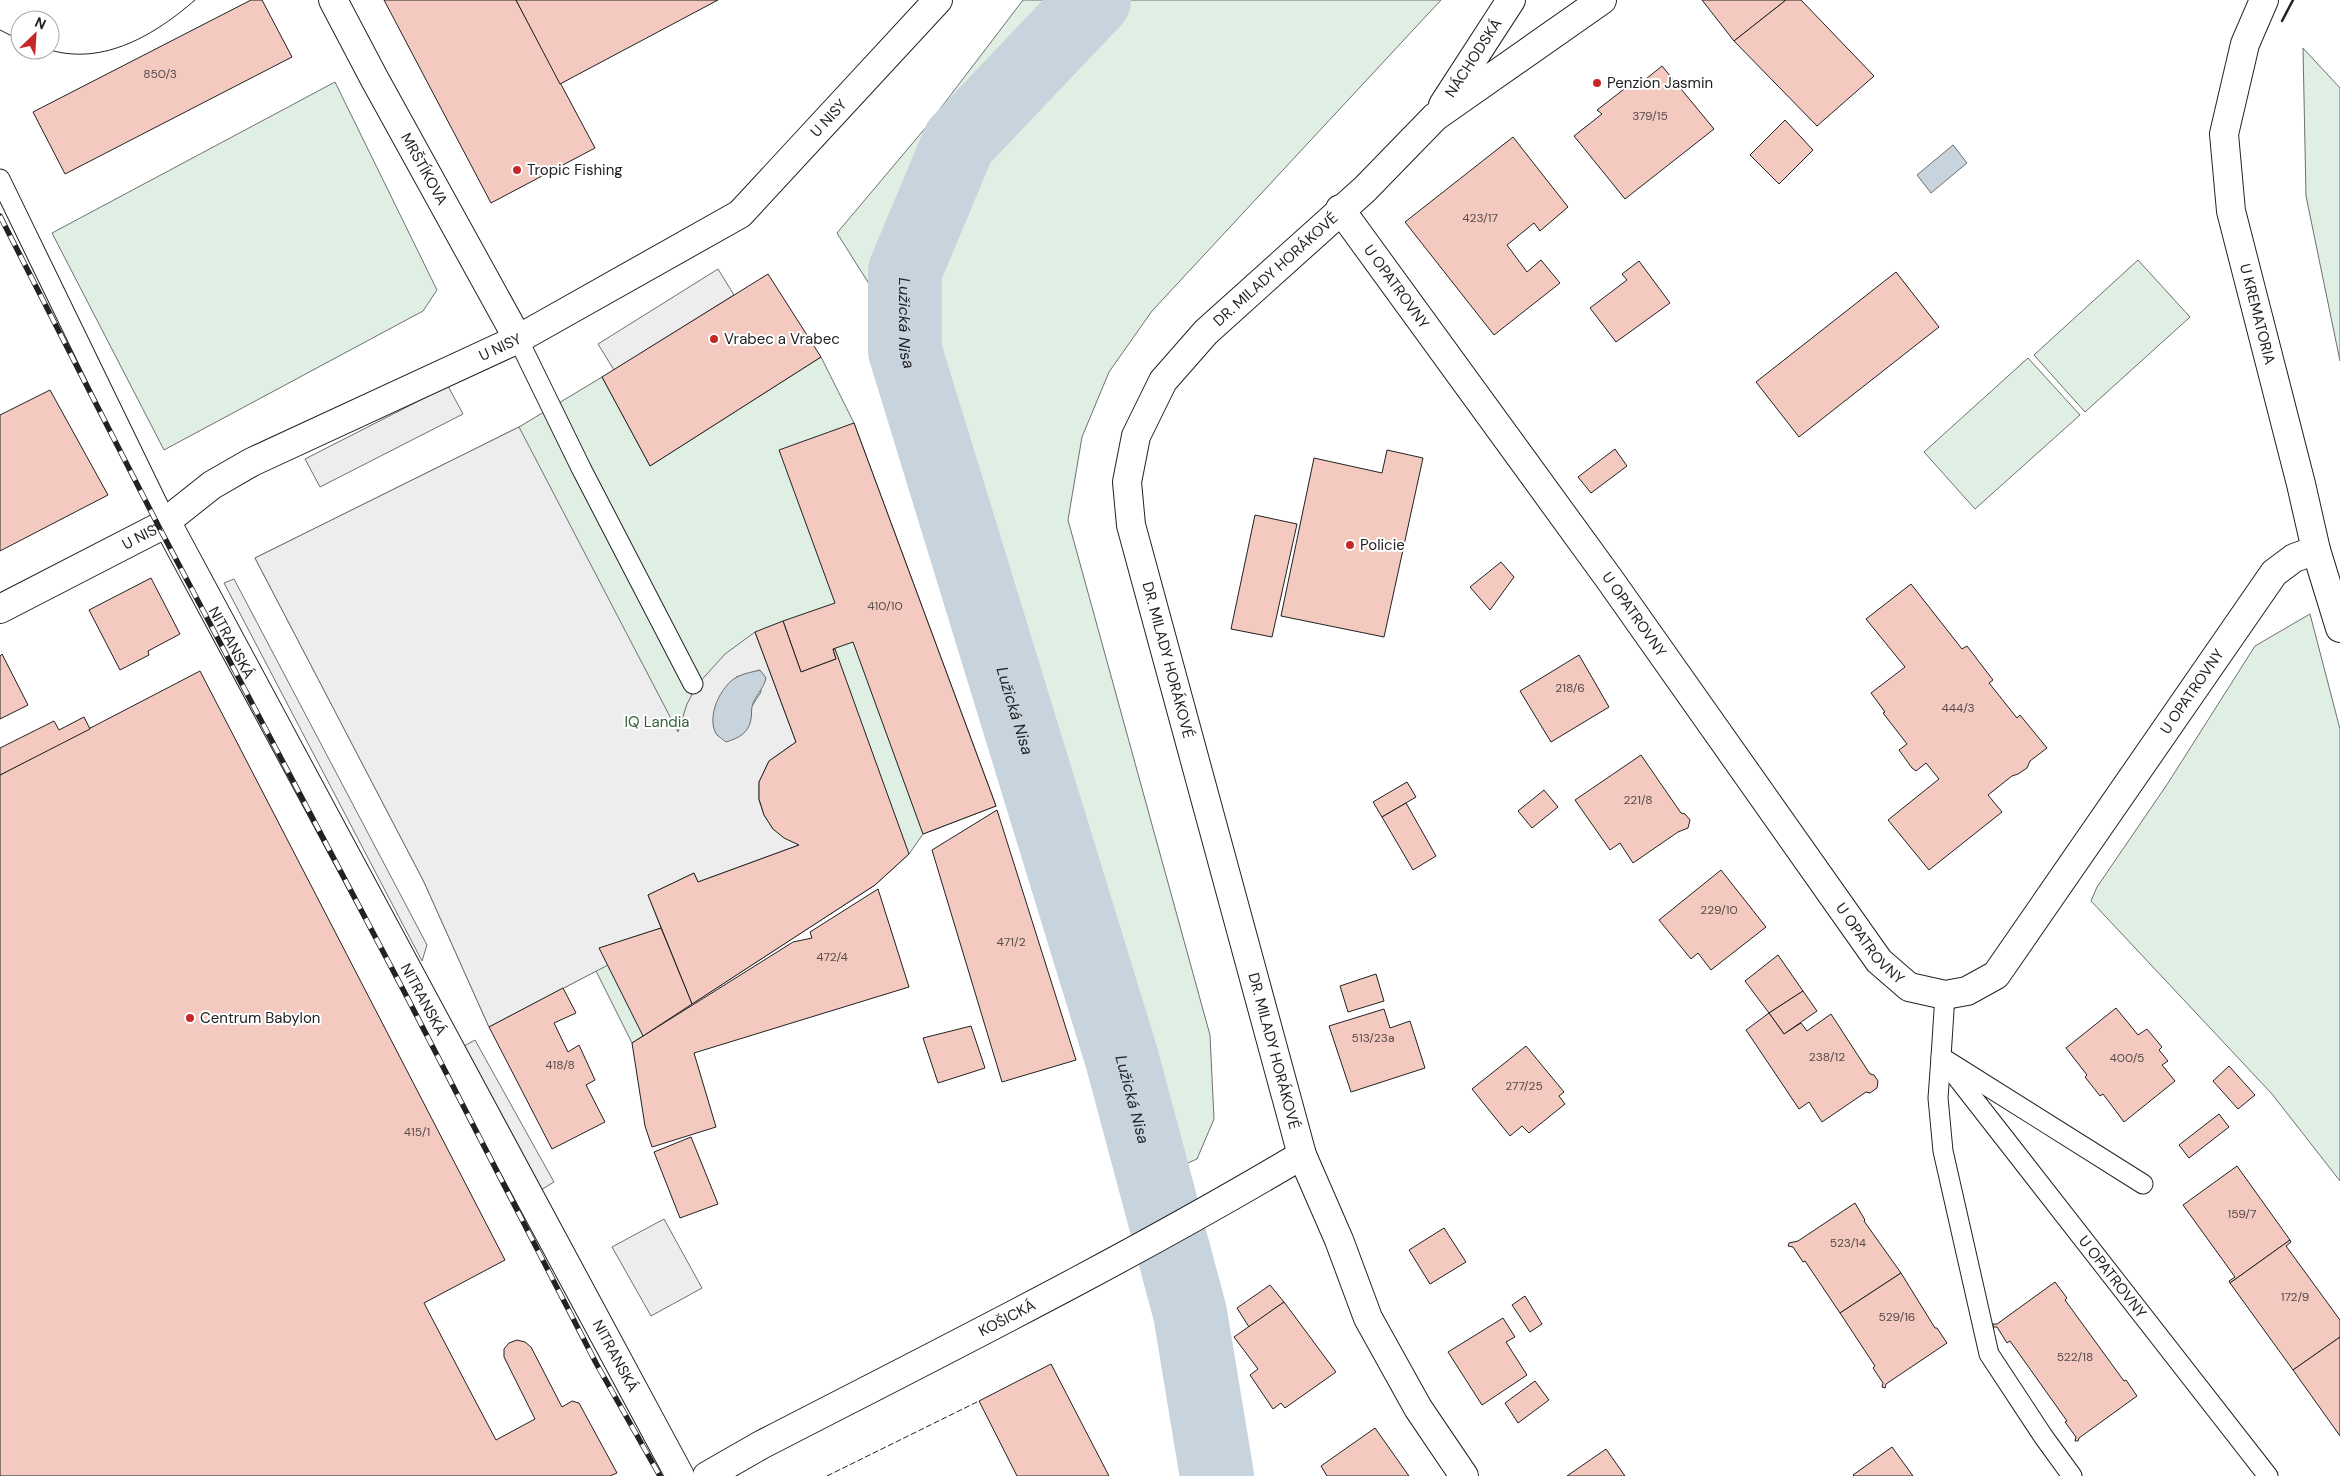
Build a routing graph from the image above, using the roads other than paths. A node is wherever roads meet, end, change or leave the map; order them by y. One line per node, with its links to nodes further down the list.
1 (333, 0): 9 (street, MRŠTÍKOVA)
2 (938, 0): 9 (street, U NISY)
3 (1511, 0): 6 (street, NÁCHODSKÁ)
4 (1602, 0): 6 (street, DR. MILADY HORÁKOVÉ)
5 (2264, 0): 11 (street, U KREMATORIA)
6 (1436, 116): 8 (street, DR. MILADY HORÁKOVÉ)
7 (0, 179): 10 (lane)
8 (1340, 209): 15 (street, U OPATROVNY); 17 (street, DR. MILADY HORÁKOVÉ)
9 (518, 339): 10 (street, U NISY); 14 (lane)
10 (167, 523): 12 (street, U NISY); 19 (street, NITRANSKÁ)
11 (2316, 550): 13 (street, U KREMATORIA); 15 (street, U OPATROVNY)
12 (0, 609)
13 (2340, 628)
14 (693, 684)
15 (1945, 995): 16 (lane)
16 (1941, 1057): 18 (lane); 22 (lane); 23 (lane, U OPATROVNY)
17 (1302, 1155): 20 (street, KOŠICKÁ); 21 (street, DR. MILADY HORÁKOVÉ)
18 (2143, 1184)
19 (680, 1476)
20 (709, 1476)
21 (1464, 1476)
22 (2072, 1476)
23 (2268, 1476)

